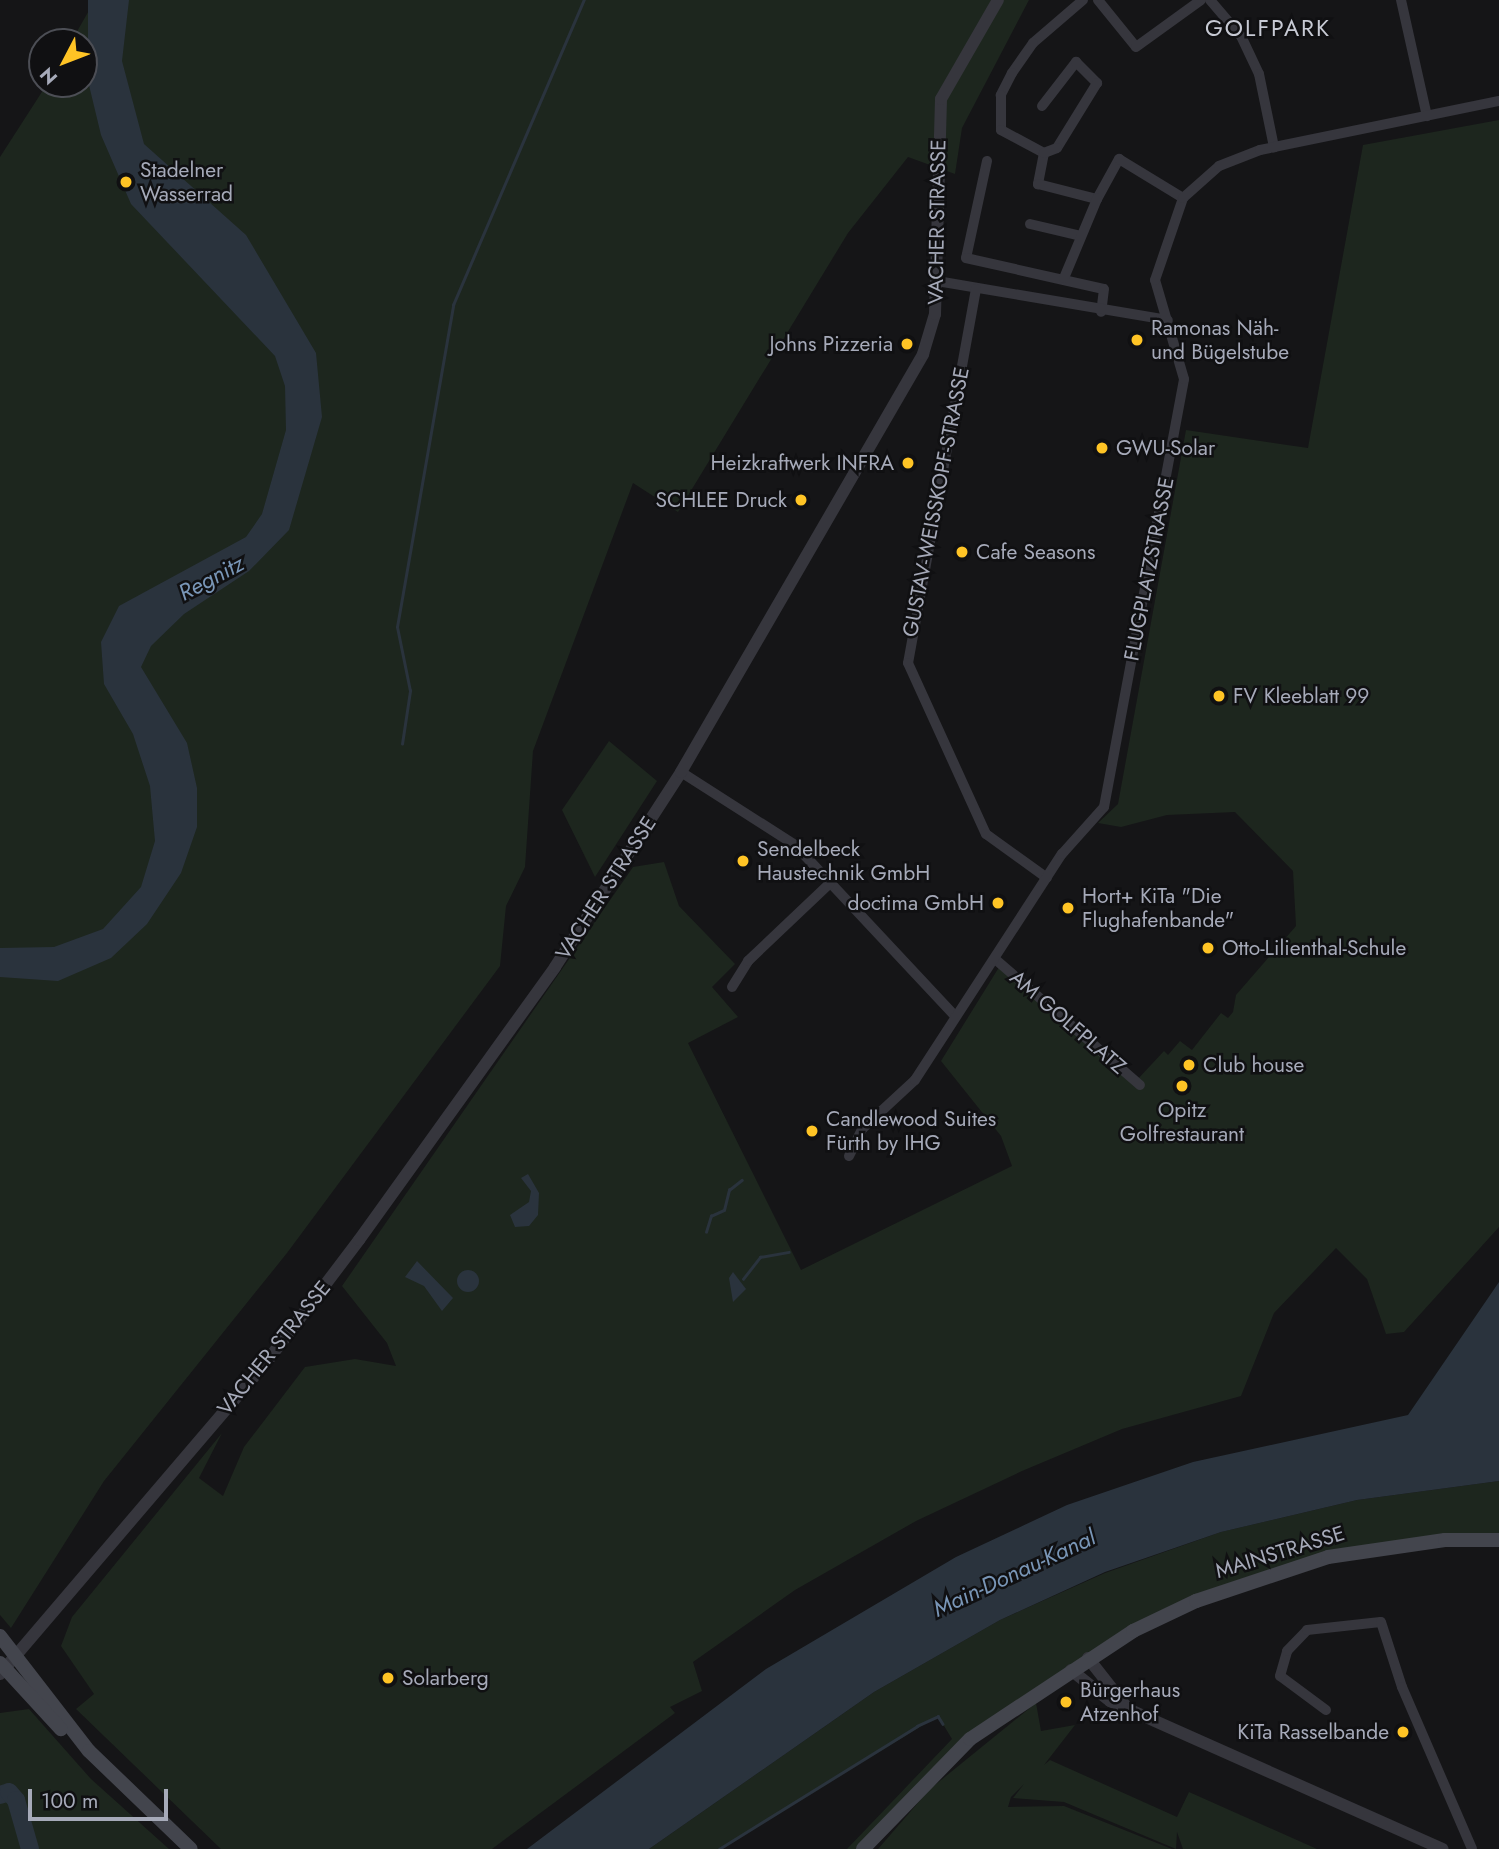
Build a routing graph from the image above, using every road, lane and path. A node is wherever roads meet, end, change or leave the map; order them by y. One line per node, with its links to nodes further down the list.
1 (998, 0): 18 (street, VACHER STRASSE)
2 (1083, 0): 11 (street)
3 (1098, 0): 4 (street)
4 (1201, 0)
5 (1210, 0): 10 (street)
6 (1401, 0): 9 (street)
7 (1499, 101): 9 (street, FLUGPLATZSTRASSE)
8 (1042, 106): 11 (street)
9 (1427, 116): 10 (street, FLUGPLATZSTRASSE)
10 (1274, 146): 13 (street, FLUGPLATZSTRASSE)
11 (1044, 153): 14 (street)
12 (987, 161): 17 (street)
13 (1183, 198): 14 (street); 21 (street, FLUGPLATZSTRASSE)
14 (1097, 199): 16 (street)
15 (1030, 224): 16 (street)
16 (1081, 236): 17 (street)
17 (1064, 278): 20 (street)
18 (937, 281): 19 (street); 22 (street, VACHER STRASSE)
19 (976, 289): 20 (street); 23 (street, GUSTAV-WEISSKOPF-STRASSE)
20 (1101, 312): 21 (street)
21 (1168, 320): 23 (street, FLUGPLATZSTRASSE)
22 (681, 772): 24 (street); 32 (street, VACHER STRASSE)
23 (1047, 878): 25 (street, FLUGPLATZSTRASSE)
24 (829, 884): 26 (street); 27 (street)
25 (995, 959): 27 (street, FLUGPLATZSTRASSE); 28 (street, AM GOLFPLATZ)
26 (732, 987)
27 (954, 1015): 29 (street, FLUGPLATZSTRASSE)
28 (1140, 1085)
29 (849, 1156)
30 (1499, 1540): 33 (main road, MAINSTRASSE)
31 (0, 1636): 32 (main road)
32 (16, 1658): 34 (street, VACHER STRASSE); 38 (main road)
33 (1088, 1658): 35 (main road, MAINSTRASSE); 36 (street)
34 (1, 1669): 38 (main road)
35 (1071, 1670): 36 (street); 40 (main road, MAINSTRASSE)
36 (1128, 1707): 41 (street)
37 (1326, 1710): 42 (street)
38 (89, 1751): 39 (main road)
39 (191, 1849)
40 (863, 1849)
41 (1443, 1849)
42 (1472, 1849)

